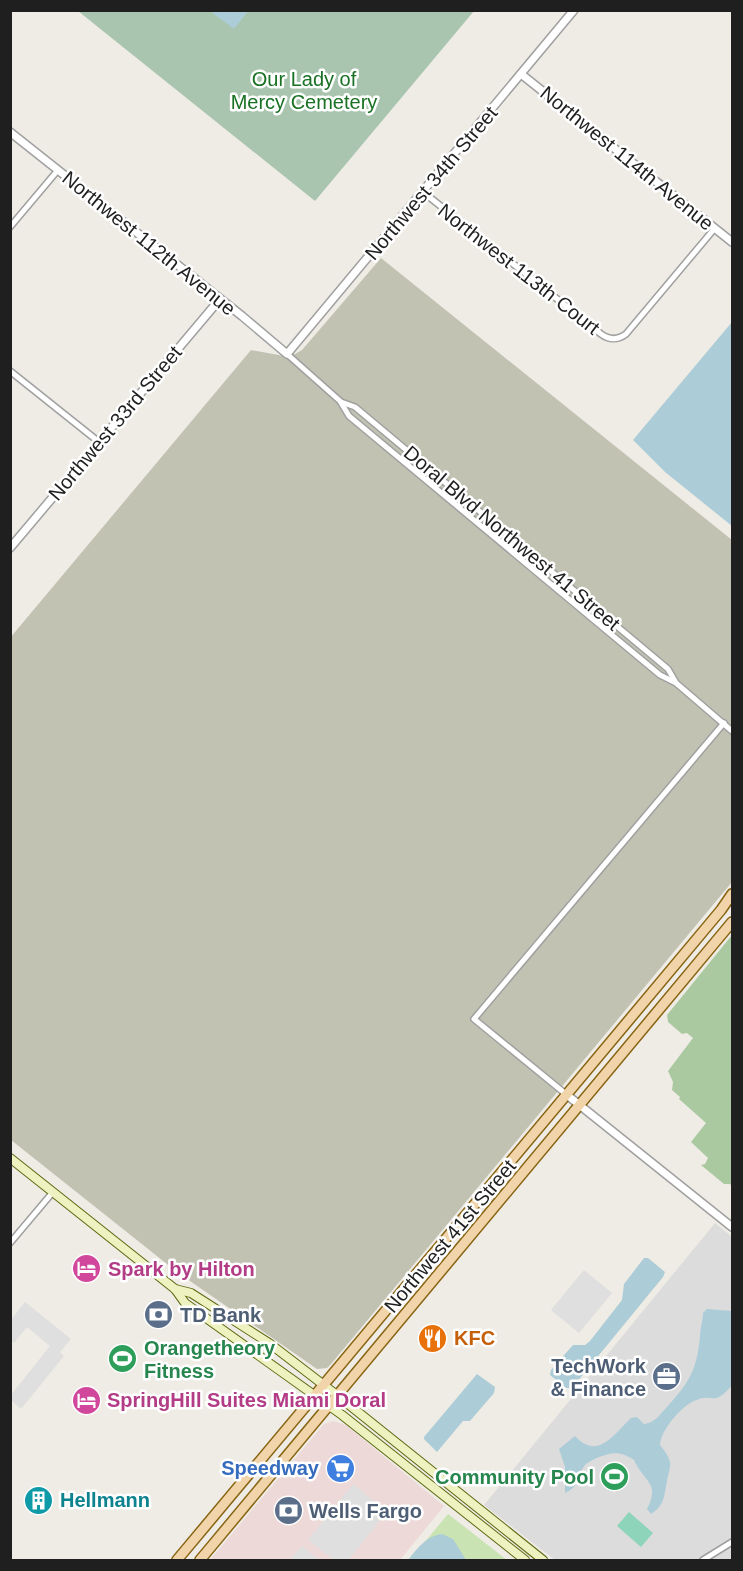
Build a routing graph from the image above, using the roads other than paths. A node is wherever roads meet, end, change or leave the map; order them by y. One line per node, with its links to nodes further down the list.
1 (574, 10): 2 (street, Northwest 34th Street)
2 (521, 74): 5 (street, Northwest 34th Street); 7 (street, Northwest 114th Avenue)
3 (10, 132): 4 (street, Northwest 112th Avenue)
4 (58, 170): 6 (street); 9 (street, Northwest 112th Avenue)
5 (423, 192): 7 (street, Northwest 113th Court); 10 (street, Northwest 34th Street)
6 (10, 227)
7 (715, 228): 8 (street, Northwest 114th Avenue)
8 (732, 242)
9 (220, 298): 10 (street, Northwest 112th Avenue); 13 (street, Northwest 33rd Street)
10 (287, 354): 12 (street, Doral Blvd Northwest 41 Street)
11 (10, 371): 13 (street)
12 (340, 401): 15 (street, Doral Blvd Northwest 41 Street); 15 (street, Doral Blvd Northwest 41 Street)
13 (99, 442): 14 (street, Northwest 33rd Street)
14 (10, 548)
15 (676, 683): 16 (street, Doral Blvd Northwest 41 Street)
16 (724, 723): 17 (street, Doral Blvd Northwest 41 Street); 22 (street)
17 (732, 731)
18 (732, 894): 20 (main road, Northwest 41st Street)
19 (732, 900): 20 (main road, Northwest 41st Street)
20 (721, 910): 22 (main road, Northwest 41st Street)
21 (732, 922): 23 (main road, Northwest 41st Street)
22 (567, 1095): 23 (street); 29 (main road, Northwest 41st Street)
23 (580, 1105): 26 (street); 31 (main road, Northwest 41st Street)
24 (10, 1158): 25 (main road)
25 (53, 1192): 27 (street); 28 (main road)
26 (732, 1227)
27 (10, 1243)
28 (175, 1289): 29 (main road); 30 (main road)
29 (324, 1386): 30 (main road, Northwest 41st Street); 31 (main road)
30 (315, 1396): 32 (main road); 34 (main road, Northwest 41st Street)
31 (338, 1396): 32 (main road, Northwest 41st Street); 37 (main road)
32 (330, 1406): 35 (main road, Northwest 41st Street); 36 (main road)
33 (732, 1542): 38 (street)
34 (177, 1560)
35 (200, 1560)
36 (525, 1560)
37 (543, 1560)
38 (703, 1560)

